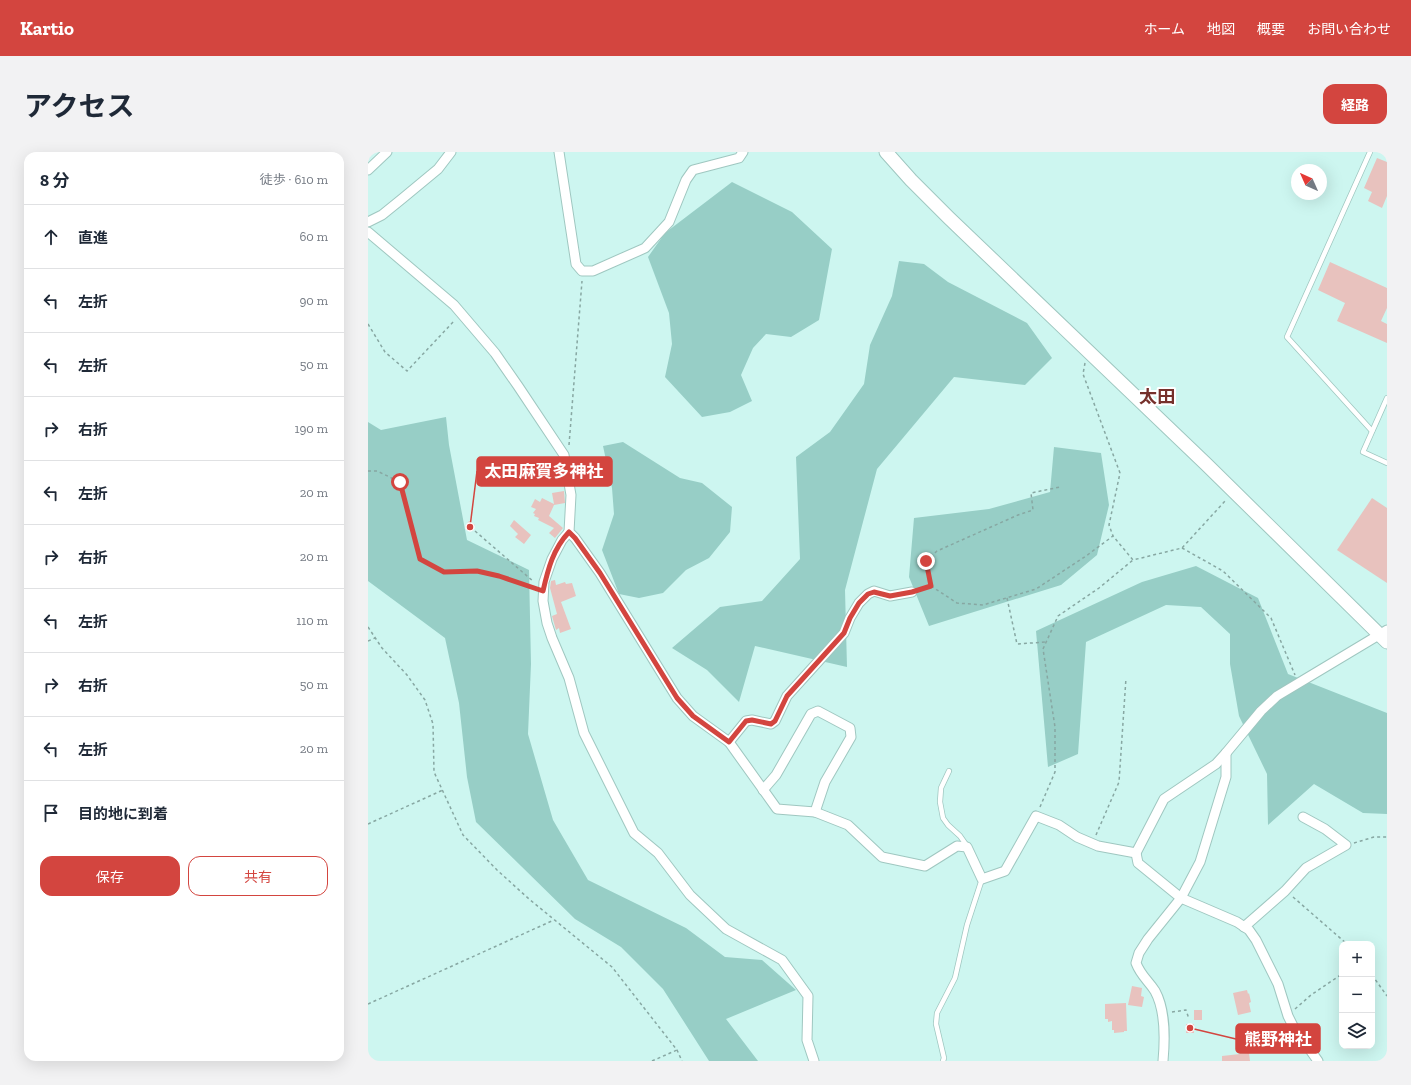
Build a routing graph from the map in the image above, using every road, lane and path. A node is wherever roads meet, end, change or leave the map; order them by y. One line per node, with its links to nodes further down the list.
1 (387, 152): 7 (street)
2 (451, 152): 8 (street)
3 (559, 152): 10 (street)
4 (743, 152): 10 (street)
5 (886, 152): 13 (street)
6 (1370, 152): 15 (lane)
7 (368, 170)
8 (368, 222)
9 (368, 232): 11 (street)
10 (582, 271): 16 (path)
11 (461, 313): 12 (path); 16 (street)
12 (368, 324)
13 (1086, 350): 20 (street); 23 (path)
14 (1387, 398): 15 (lane)
15 (1372, 431): 17 (lane)
16 (564, 455): 22 (street)
17 (1387, 463)
18 (368, 471): 27 (path)
19 (1060, 487): 26 (path)
20 (1233, 491): 24 (path); 31 (street)
21 (475, 531): 27 (path)
22 (569, 532): 27 (street); 37 (street)
23 (1113, 536): 25 (path); 29 (path)
24 (1182, 548): 25 (path); 36 (path)
25 (1133, 560): 34 (path)
26 (931, 586): 28 (path); 29 (path)
27 (543, 590): 67 (street)
28 (912, 592): 37 (street)
29 (1007, 598): 34 (path)
30 (368, 627): 32 (path)
31 (1384, 636): 36 (street)
32 (375, 638): 33 (path); 40 (path)
33 (368, 641)
34 (1046, 642): 43 (path)
35 (1126, 678): 47 (path)
36 (1299, 683): 38 (street)
37 (729, 742): 41 (street)
38 (1226, 753): 50 (street); 53 (street)
39 (949, 771): 49 (lane)
40 (443, 790): 45 (path); 54 (path)
41 (763, 790): 42 (street); 42 (street)
42 (815, 812): 49 (street)
43 (1036, 816): 47 (street); 51 (street)
44 (1303, 817): 48 (street)
45 (368, 824)
46 (1387, 838): 48 (path)
47 (1092, 844): 50 (street)
48 (1346, 845): 52 (street)
49 (967, 847): 51 (street)
50 (1136, 853): 53 (street)
51 (982, 879): 68 (lane)
52 (1285, 891): 55 (street); 56 (path)
53 (1181, 898): 55 (street); 61 (street)
54 (554, 920): 60 (path); 64 (path)
55 (1244, 927): 62 (street)
56 (1343, 941)
57 (1339, 976): 62 (path)
58 (1373, 977): 59 (path)
59 (1387, 996)
60 (368, 1004)
61 (1162, 1014): 63 (path); 69 (street)
62 (1288, 1016): 70 (street)
63 (1189, 1019)
64 (677, 1050): 65 (path); 66 (path)
65 (652, 1061)
66 (682, 1061)
67 (814, 1061)
68 (943, 1061)
69 (1163, 1061)
70 (1318, 1061)

